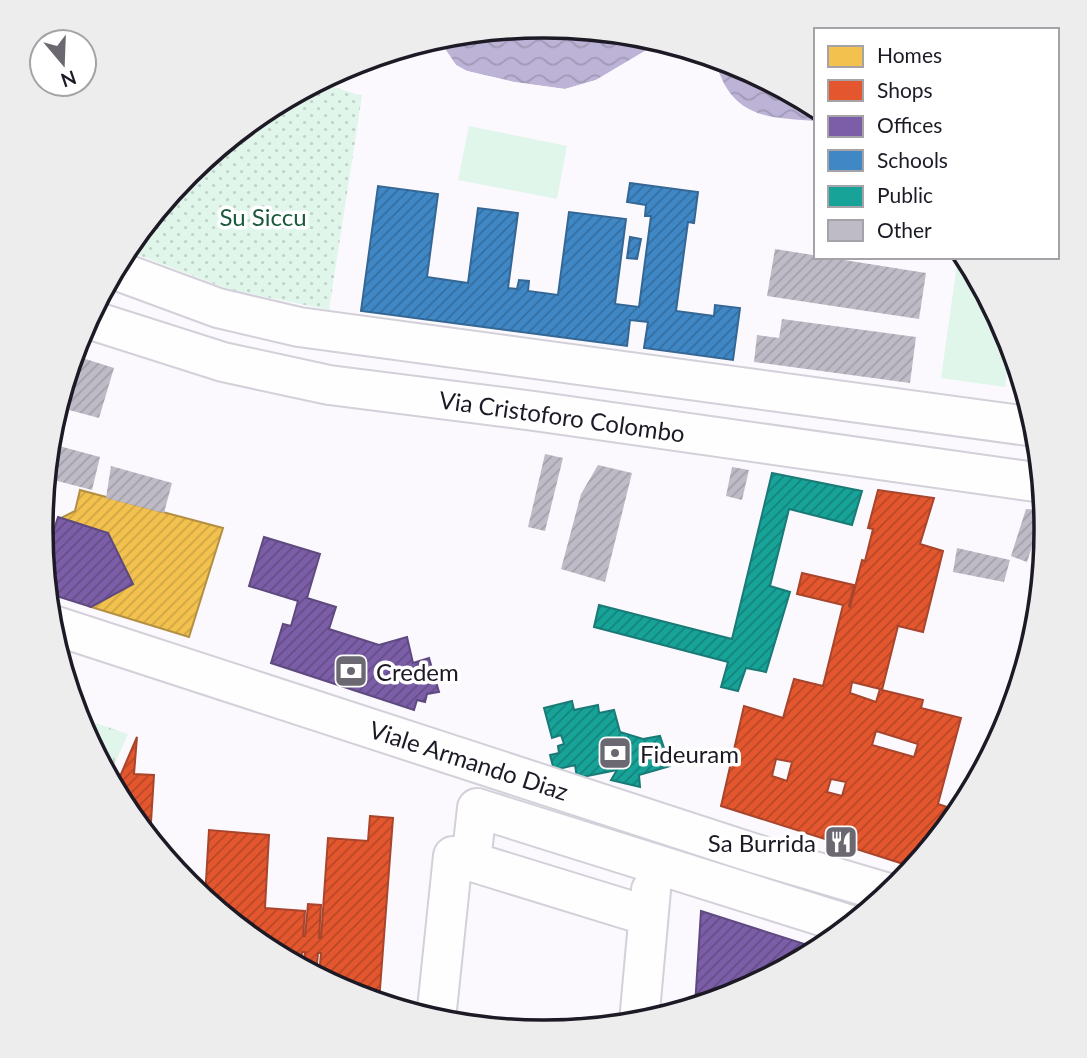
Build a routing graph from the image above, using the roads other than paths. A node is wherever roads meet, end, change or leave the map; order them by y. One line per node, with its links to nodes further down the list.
1 (125, 274): 3 (main road)
2 (99, 322): 4 (main road, Via Cristoforo Colombo)
3 (1023, 425)
4 (1032, 483)
5 (63, 628): 8 (main road, Viale Armando Diaz)
6 (471, 862): 7 (main road, Viale Armando Diaz); 9 (main road); 11 (main road)
7 (660, 864): 9 (main road); 10 (main road, Viale Armando Diaz)
8 (876, 889)
9 (648, 916): 12 (main road)
10 (838, 921)
11 (437, 1008)
12 (640, 1010)

